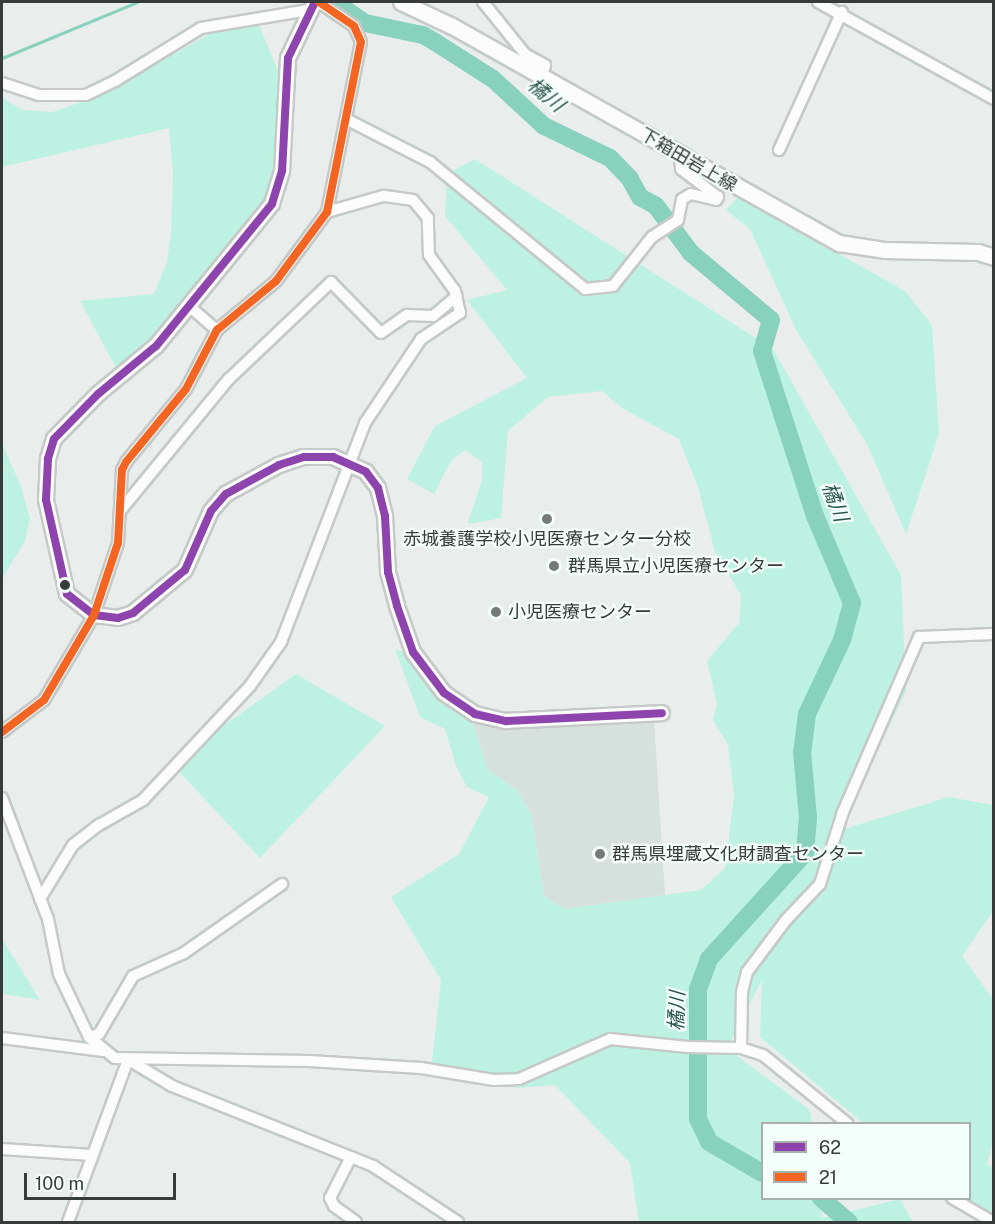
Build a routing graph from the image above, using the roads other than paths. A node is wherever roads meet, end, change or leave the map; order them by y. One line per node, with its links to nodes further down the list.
1 (401, 2): 6 (main road, 下箱田岩上線)
2 (483, 2): 6 (street)
3 (818, 2): 5 (street)
4 (314, 4): 7 (street); 9 (street); 15 (street)
5 (842, 12): 8 (street); 10 (street)
6 (542, 75): 11 (main road, 下箱田岩上線)
7 (2, 83)
8 (993, 99)
9 (348, 120): 11 (street); 12 (street)
10 (779, 150)
11 (680, 156): 13 (main road, 下箱田岩上線)
12 (327, 212): 14 (street); 16 (street)
13 (993, 257)
14 (457, 296): 17 (street); 18 (street)
15 (189, 306): 16 (street); 19 (street)
16 (217, 330): 18 (street)
17 (349, 462): 19 (street); 21 (street); 25 (street)
18 (120, 511): 19 (street)
19 (94, 615): 22 (street)
20 (993, 634): 28 (street)
21 (662, 713)
22 (2, 732)
23 (2, 798): 25 (street)
24 (282, 884): 26 (street)
25 (40, 899): 26 (street)
26 (89, 1037): 29 (street)
27 (2, 1038): 29 (street)
28 (741, 1048): 30 (street); 31 (street)
29 (103, 1051): 30 (street)
30 (128, 1060): 33 (street); 34 (street)
31 (846, 1122)
32 (2, 1149): 33 (street)
33 (92, 1155): 36 (street)
34 (351, 1157): 37 (street); 38 (street)
35 (955, 1200): 39 (street)
36 (68, 1222)
37 (356, 1222)
38 (458, 1222)
39 (993, 1222)

